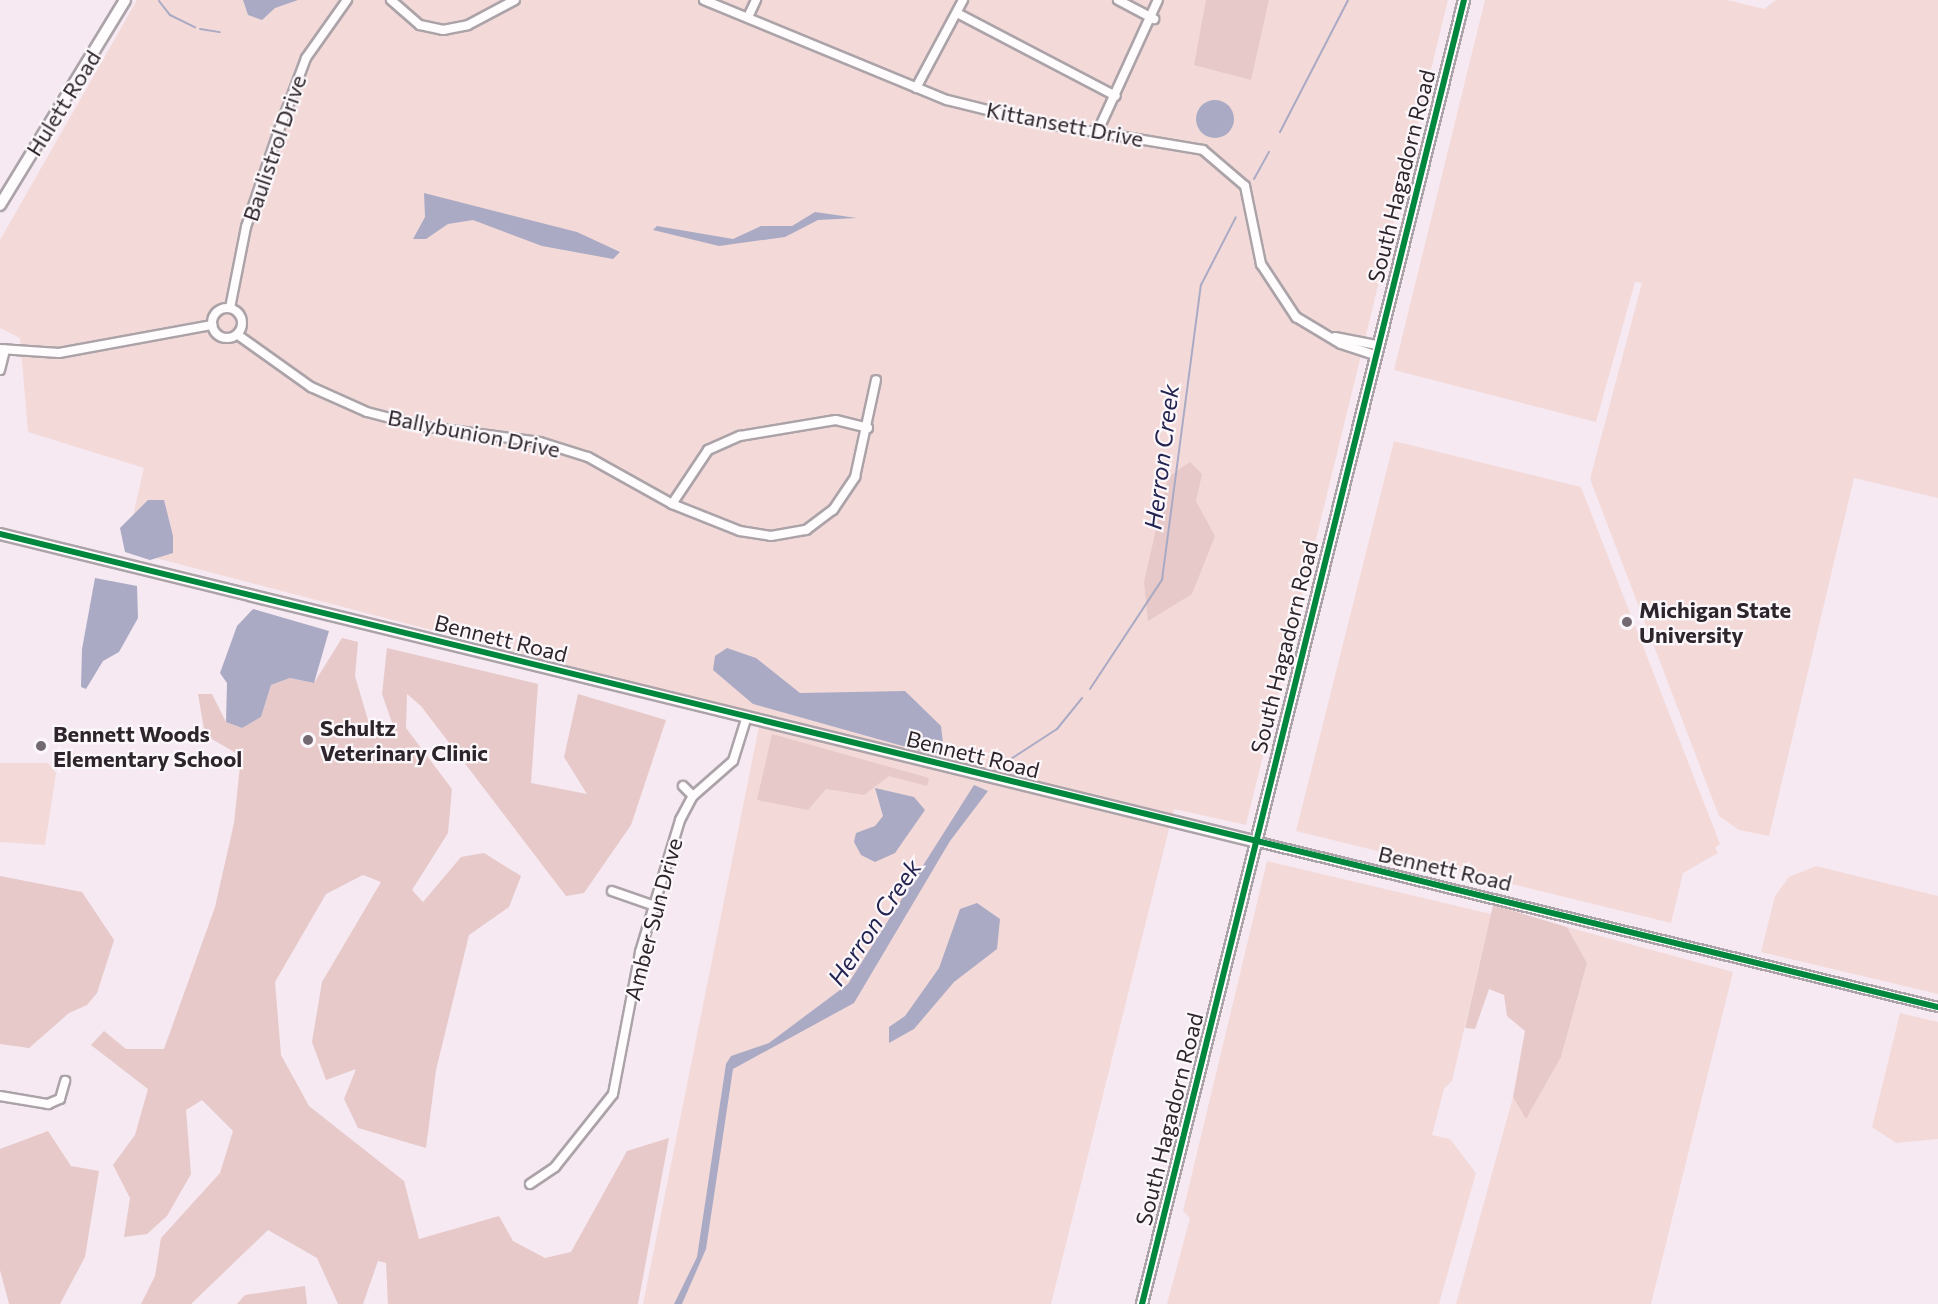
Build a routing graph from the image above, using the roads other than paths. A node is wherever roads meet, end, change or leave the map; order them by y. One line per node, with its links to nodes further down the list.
1 (125, 0): 17 (street, Hulett Road)
2 (347, 0): 18 (street, Baulistrol Drive)
3 (391, 0): 4 (street)
4 (515, 0)
5 (704, 0): 12 (street, Kittansett Drive)
6 (756, 0): 12 (street)
7 (963, 0): 11 (street)
8 (1118, 0): 13 (street)
9 (1158, 0): 13 (street)
10 (1464, 0): 22 (street, South Hagadorn Road)
11 (957, 13): 14 (street); 15 (street)
12 (749, 15): 14 (street, Kittansett Drive)
13 (1154, 19): 15 (street)
14 (916, 88): 16 (street, Kittansett Drive)
15 (1116, 96): 16 (street)
16 (1097, 133): 22 (street, Kittansett Drive)
17 (0, 205)
18 (230, 308): 19 (street); 20 (street)
19 (212, 325): 20 (street); 21 (street)
20 (238, 335): 26 (street, Ballybunion Drive)
21 (3, 350): 23 (street)
22 (1376, 350): 31 (street, South Hagadorn Road)
23 (0, 370)
24 (876, 380): 25 (street, Ballybunion Drive)
25 (868, 428): 26 (street); 26 (street, Ballybunion Drive)
26 (672, 504)
27 (0, 534): 28 (street, Bennett Road)
28 (747, 716): 30 (street, Amber Sun Drive); 31 (street, Bennett Road)
29 (683, 786): 30 (street)
30 (693, 796): 33 (street, Amber Sun Drive)
31 (1254, 841): 34 (street, Bennett Road); 38 (street, South Hagadorn Road)
32 (612, 891): 33 (street)
33 (658, 907): 37 (street, Amber Sun Drive)
34 (1938, 1007)
35 (65, 1081): 36 (street)
36 (0, 1096)
37 (530, 1184)
38 (1142, 1304)

